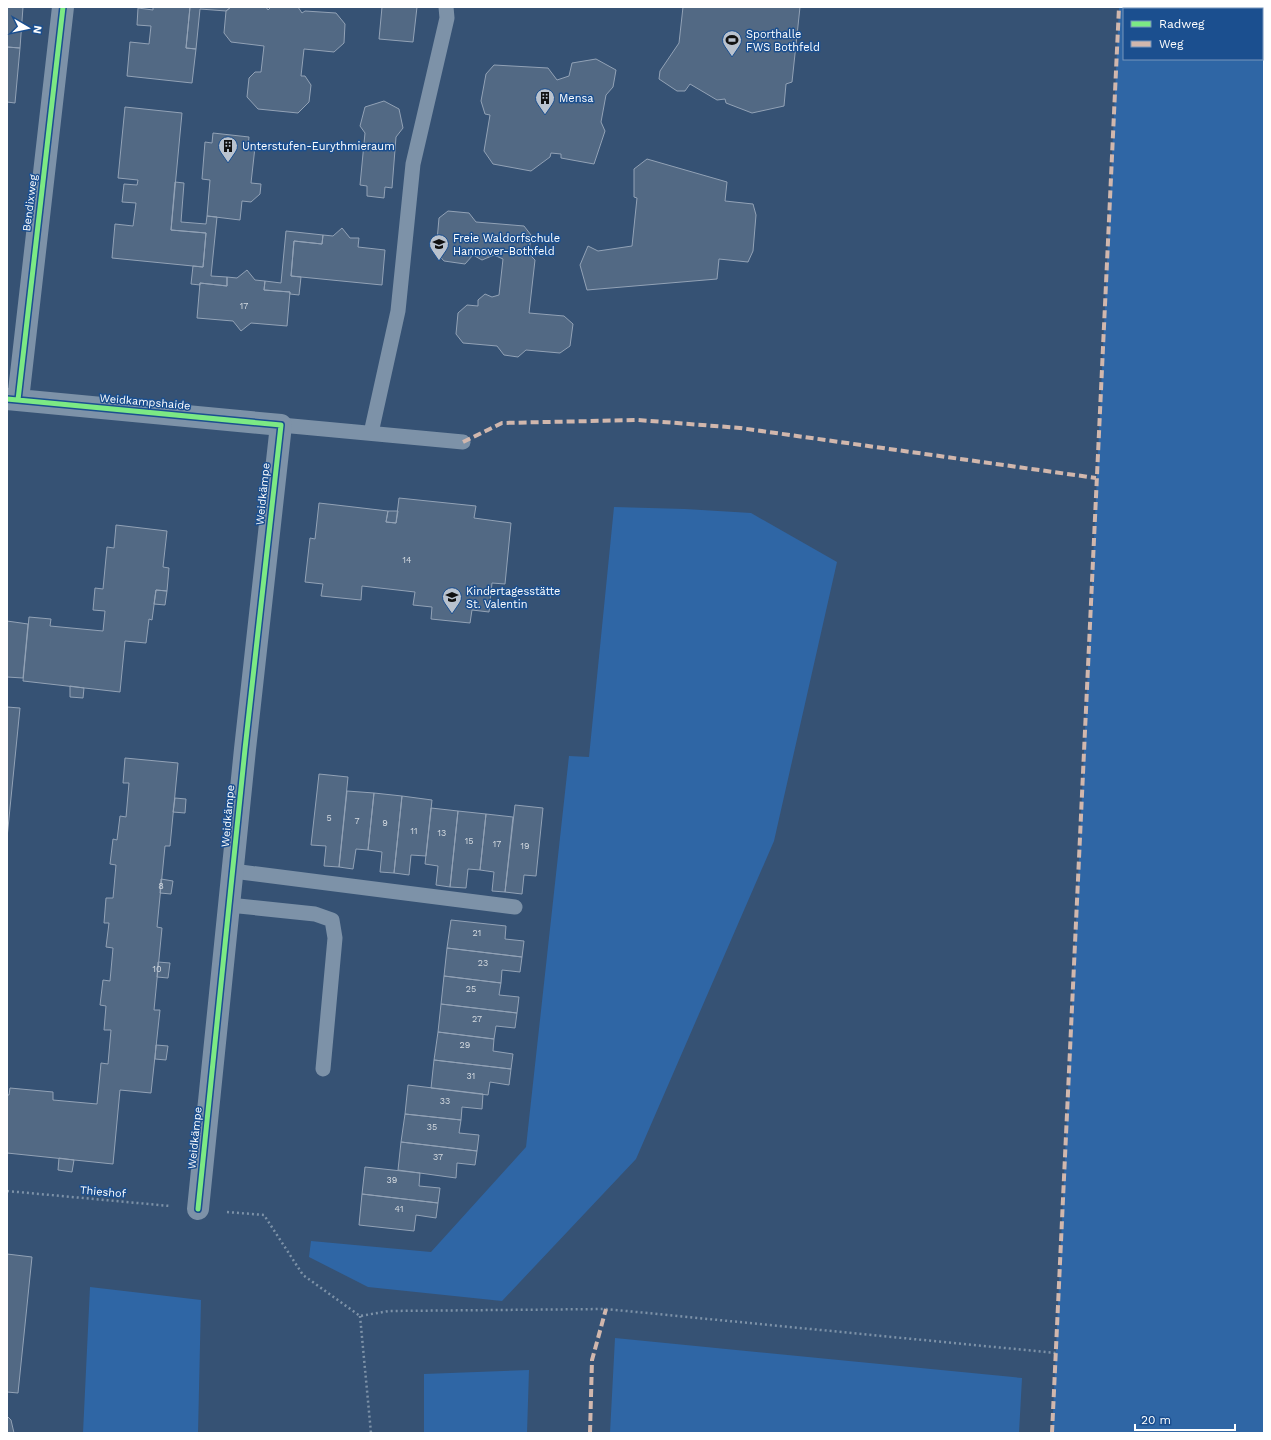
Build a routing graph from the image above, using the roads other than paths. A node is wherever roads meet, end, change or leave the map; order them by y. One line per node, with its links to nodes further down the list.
1 (63, 7): 3 (street, Bendixweg)
2 (446, 7): 5 (lane)
3 (12, 400): 4 (street, Weidkampshaide)
4 (281, 425): 5 (lane); 7 (street, Weidkämpe)
5 (371, 434): 6 (lane)
6 (463, 442)
7 (233, 871): 8 (street, Weidkämpe); 9 (lane)
8 (229, 905): 10 (lane); 11 (street, Weidkämpe)
9 (515, 906)
10 (324, 1069)
11 (198, 1209)

